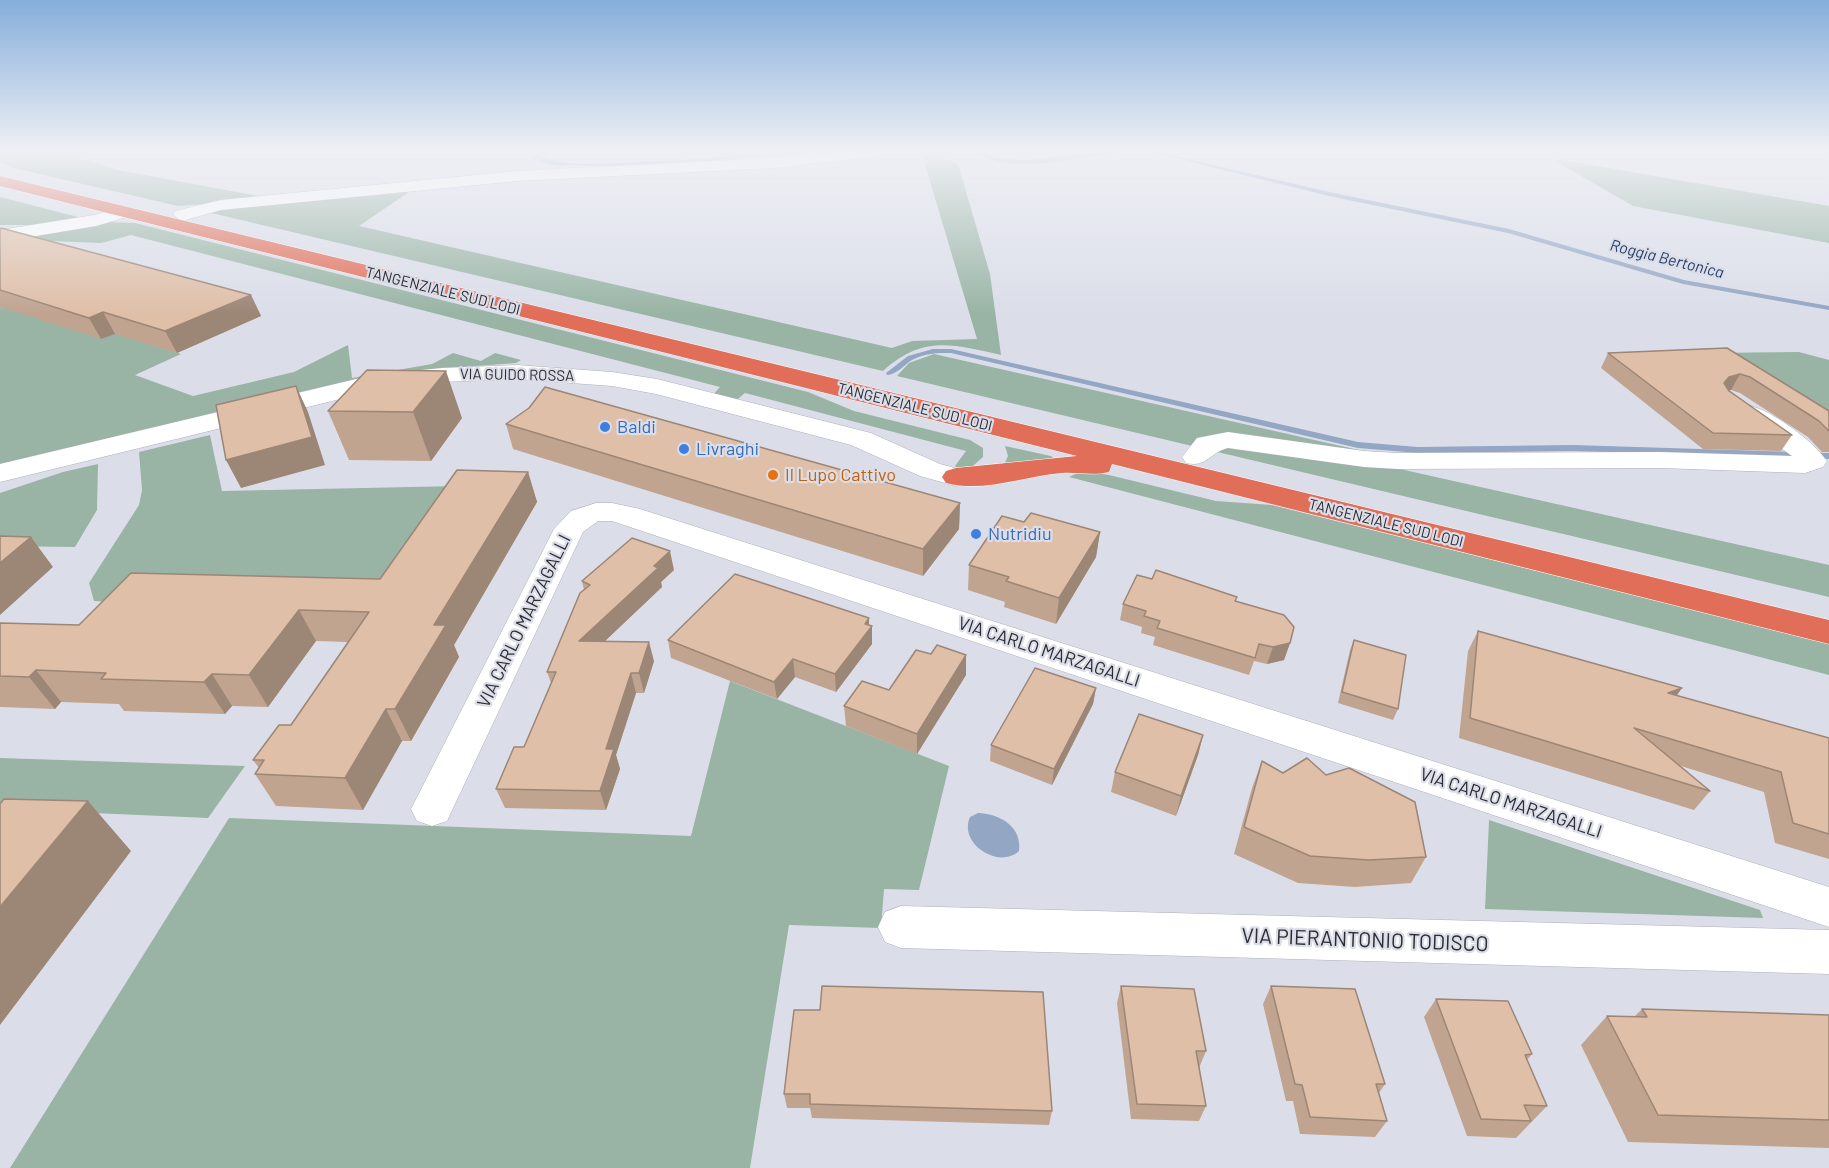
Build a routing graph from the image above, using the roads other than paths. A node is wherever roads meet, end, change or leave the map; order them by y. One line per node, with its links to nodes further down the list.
1 (97, 206): 4 (highway, TANGENZIALE SUD LODI)
2 (144, 206): 5 (highway, TANGENZIALE SUD LODI)
3 (219, 206): 5 (street)
4 (124, 212): 6 (street); 7 (highway, TANGENZIALE SUD LODI)
5 (182, 215): 10 (highway, TANGENZIALE SUD LODI)
6 (0, 236)
7 (835, 387): 12 (highway); 14 (highway, TANGENZIALE SUD LODI)
8 (1730, 400): 10 (street)
9 (73, 456): 11 (street, VIA GUIDO ROSSA); 12 (street, VIA GUIDO ROSSA); 13 (street, VIA GUIDO ROSSA)
10 (1196, 457): 15 (highway, TANGENZIALE SUD LODI)
11 (0, 473)
12 (956, 477): 14 (highway)
13 (0, 483)
14 (1261, 492): 16 (highway, TANGENZIALE SUD LODI)
15 (1829, 610)
16 (1829, 632)
17 (432, 808): 18 (street, VIA CARLO MARZAGALLI)
18 (1829, 907)
19 (901, 927): 20 (street, VIA PIERANTONIO TODISCO)
20 (1829, 952)

